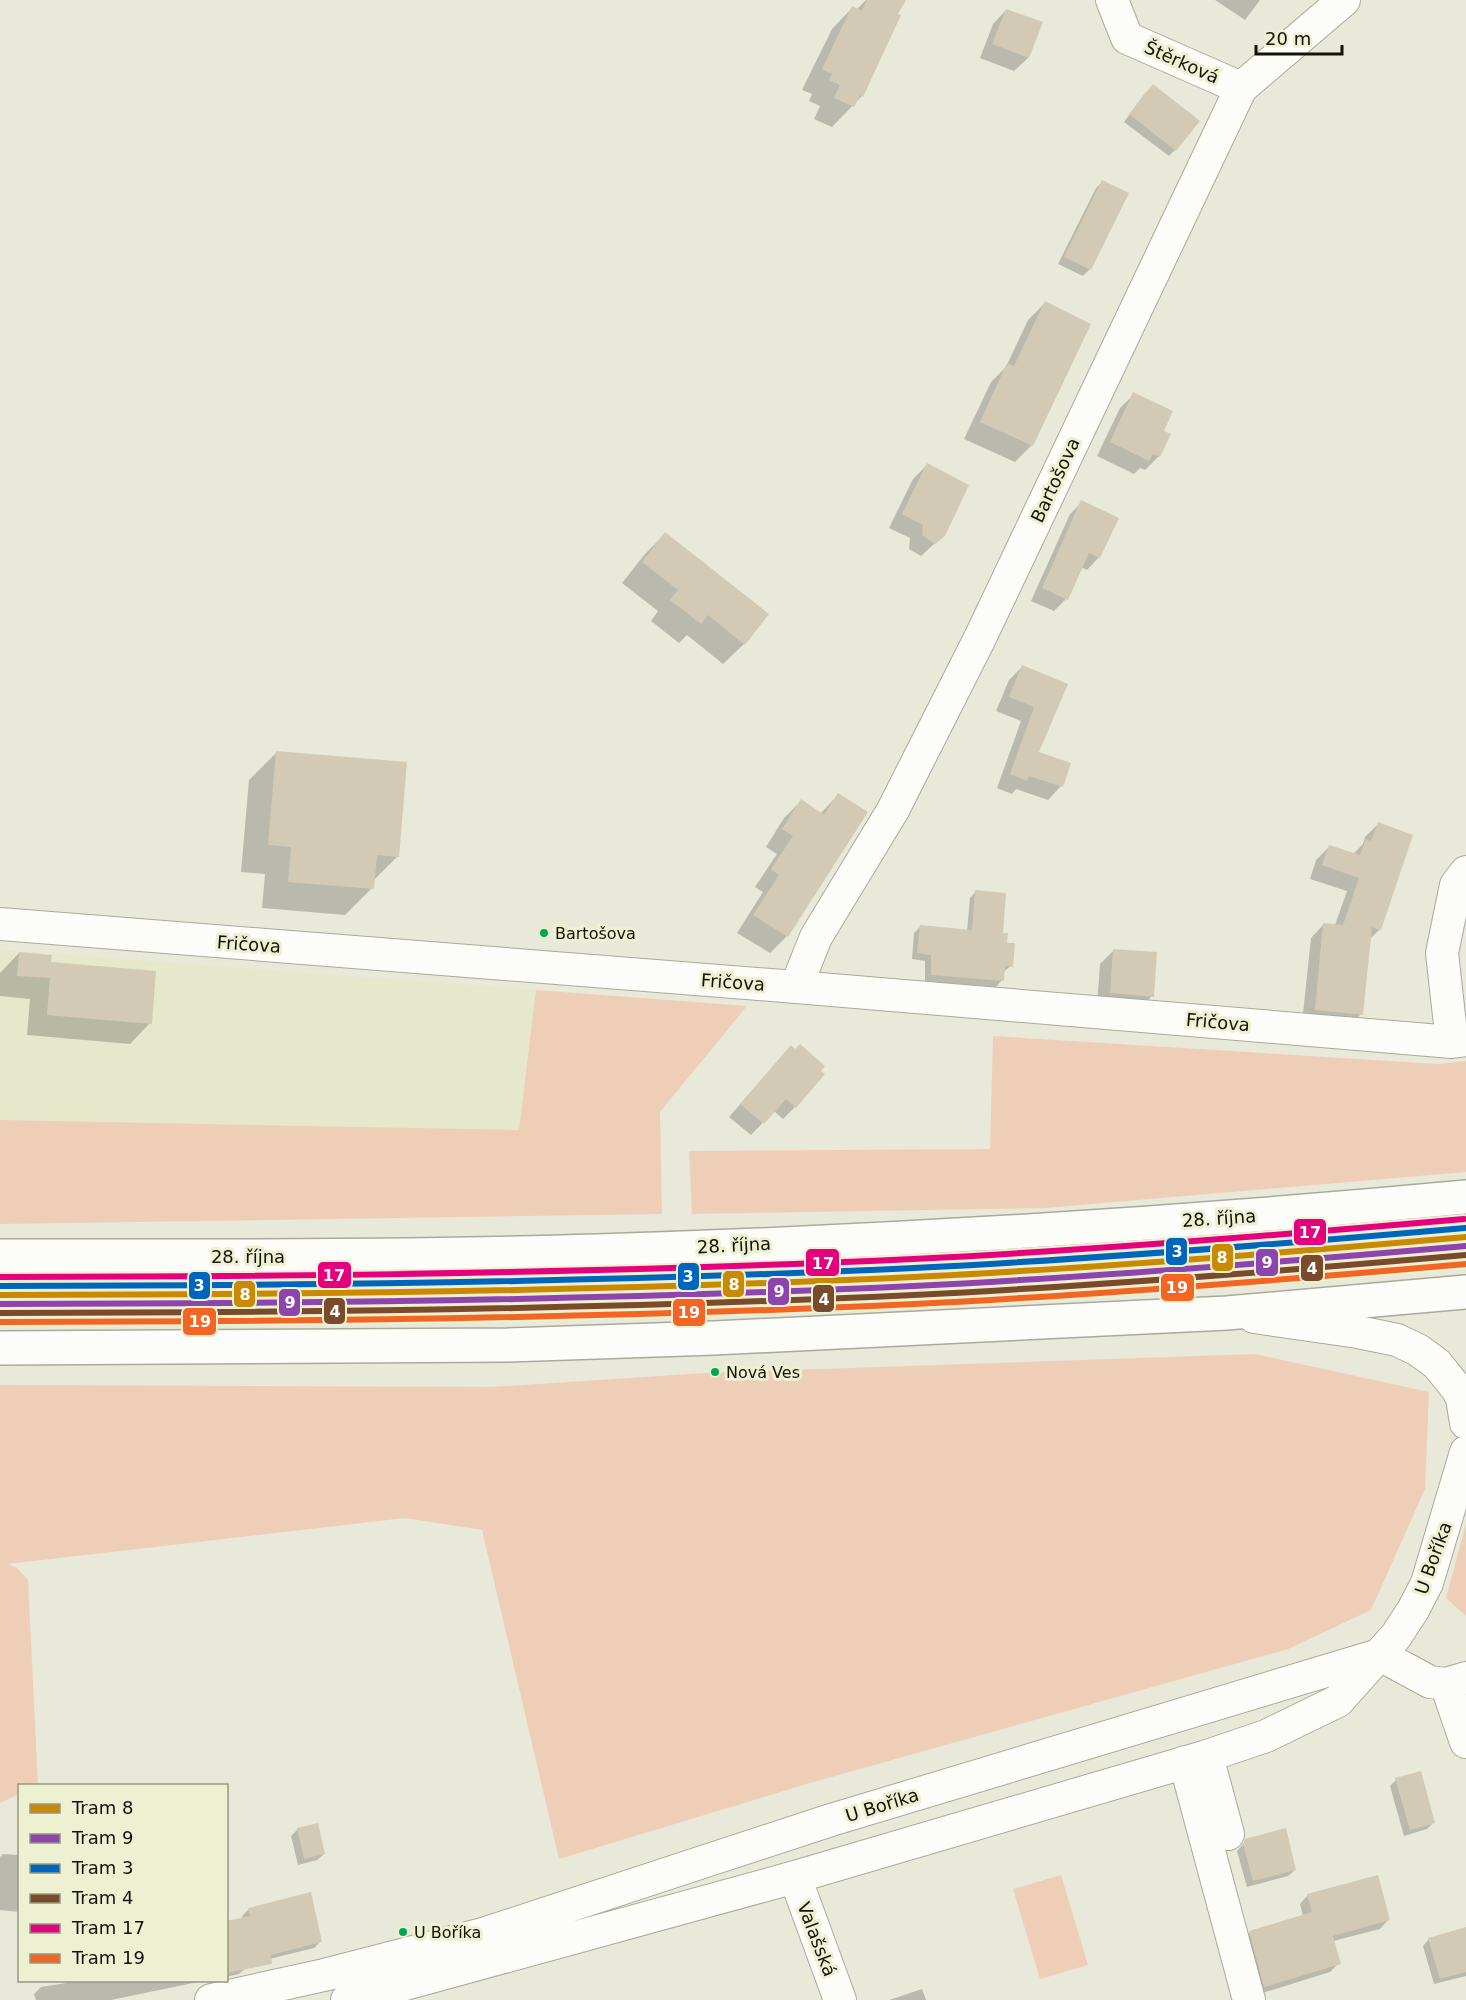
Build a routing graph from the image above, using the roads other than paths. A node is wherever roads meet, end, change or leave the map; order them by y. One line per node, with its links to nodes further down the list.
1 (1112, 0): 3 (street, Štěrková)
2 (1344, 0): 3 (street, Bartošova)
3 (1241, 88): 6 (street, Bartošova)
4 (1466, 872): 7 (street)
5 (0, 924): 6 (street, Fričova)
6 (796, 987): 7 (street, Fričova)
7 (1459, 1041)
8 (1466, 1197): 9 (main road, 28. října)
9 (0, 1256)
10 (1466, 1293): 11 (main road)
11 (1227, 1313): 12 (main road); 13 (street)
12 (0, 1348)
13 (1466, 1423)
14 (1466, 1452): 15 (street, U Boříka)
15 (1380, 1654): 16 (street); 18 (street, U Boříka); 21 (street, U Boříka)
16 (1456, 1681): 17 (street)
17 (1466, 1742)
18 (1196, 1759): 19 (street); 20 (street, U Boříka); 26 (street)
19 (1228, 1833)
20 (795, 1877): 22 (street, U Boříka); 25 (street, Valašská)
21 (606, 1893): 22 (street); 23 (street, U Boříka)
22 (616, 1927): 24 (street, U Boříka)
23 (211, 2000)
24 (347, 2000)
25 (840, 2000)
26 (1249, 2000)

